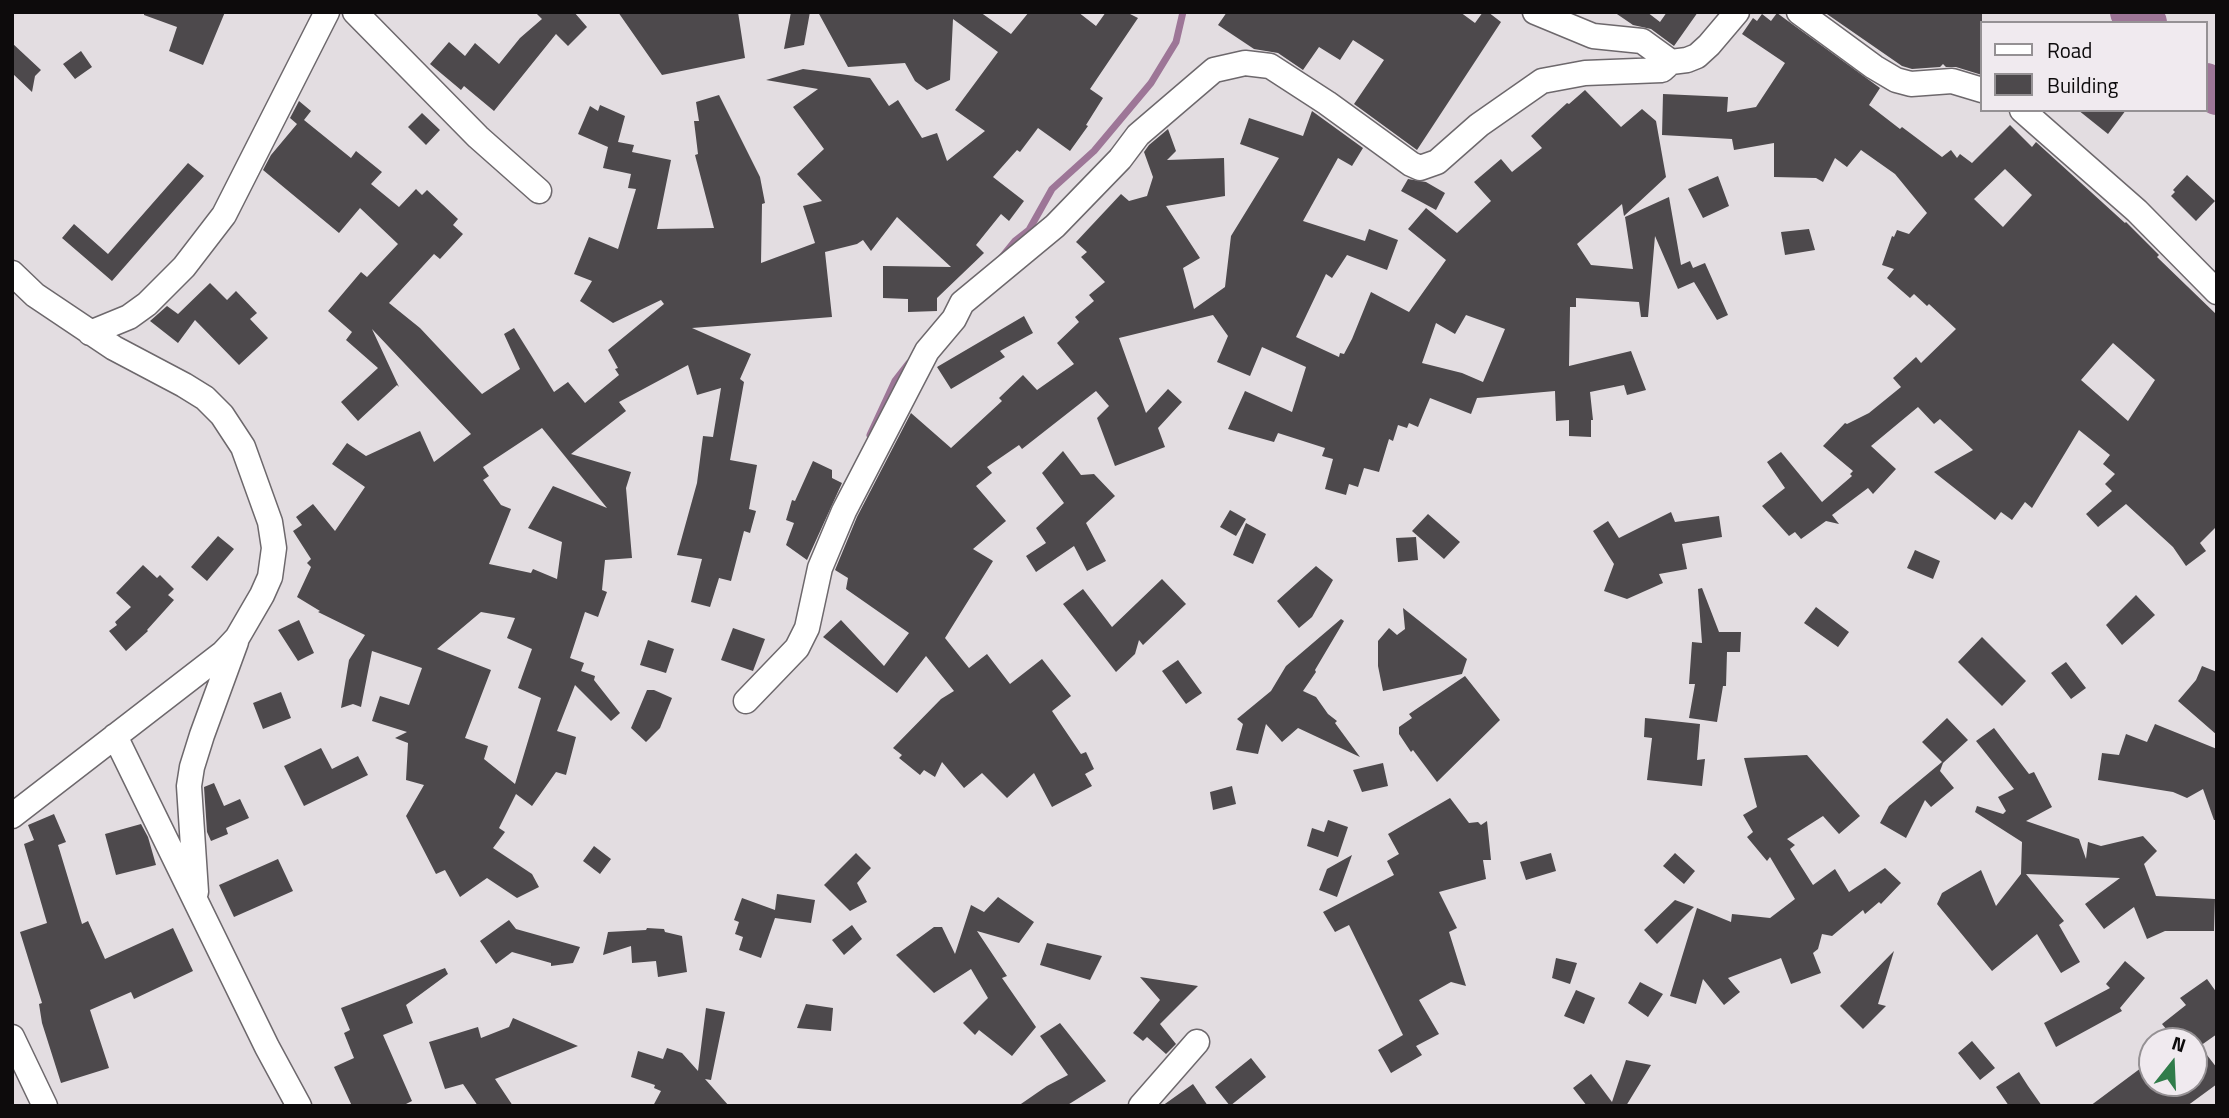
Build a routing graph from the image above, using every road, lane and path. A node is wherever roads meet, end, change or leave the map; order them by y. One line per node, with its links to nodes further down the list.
1 (327, 12): 12 (street)
2 (355, 12): 9 (street)
3 (1535, 12): 6 (street)
4 (1737, 12): 6 (street)
5 (1799, 12): 7 (street)
6 (1671, 62): 14 (street)
7 (1980, 89)
8 (2024, 112): 11 (street)
9 (539, 191)
10 (12, 273): 12 (street)
11 (2217, 292)
12 (90, 332): 13 (street)
13 (237, 638): 15 (street); 17 (street)
14 (746, 701)
15 (115, 736): 16 (street); 17 (street)
16 (12, 816)
17 (197, 906): 21 (street)
18 (12, 1037): 20 (street)
19 (1197, 1042): 22 (street)
20 (45, 1106)
21 (299, 1106)
22 (1141, 1106)

